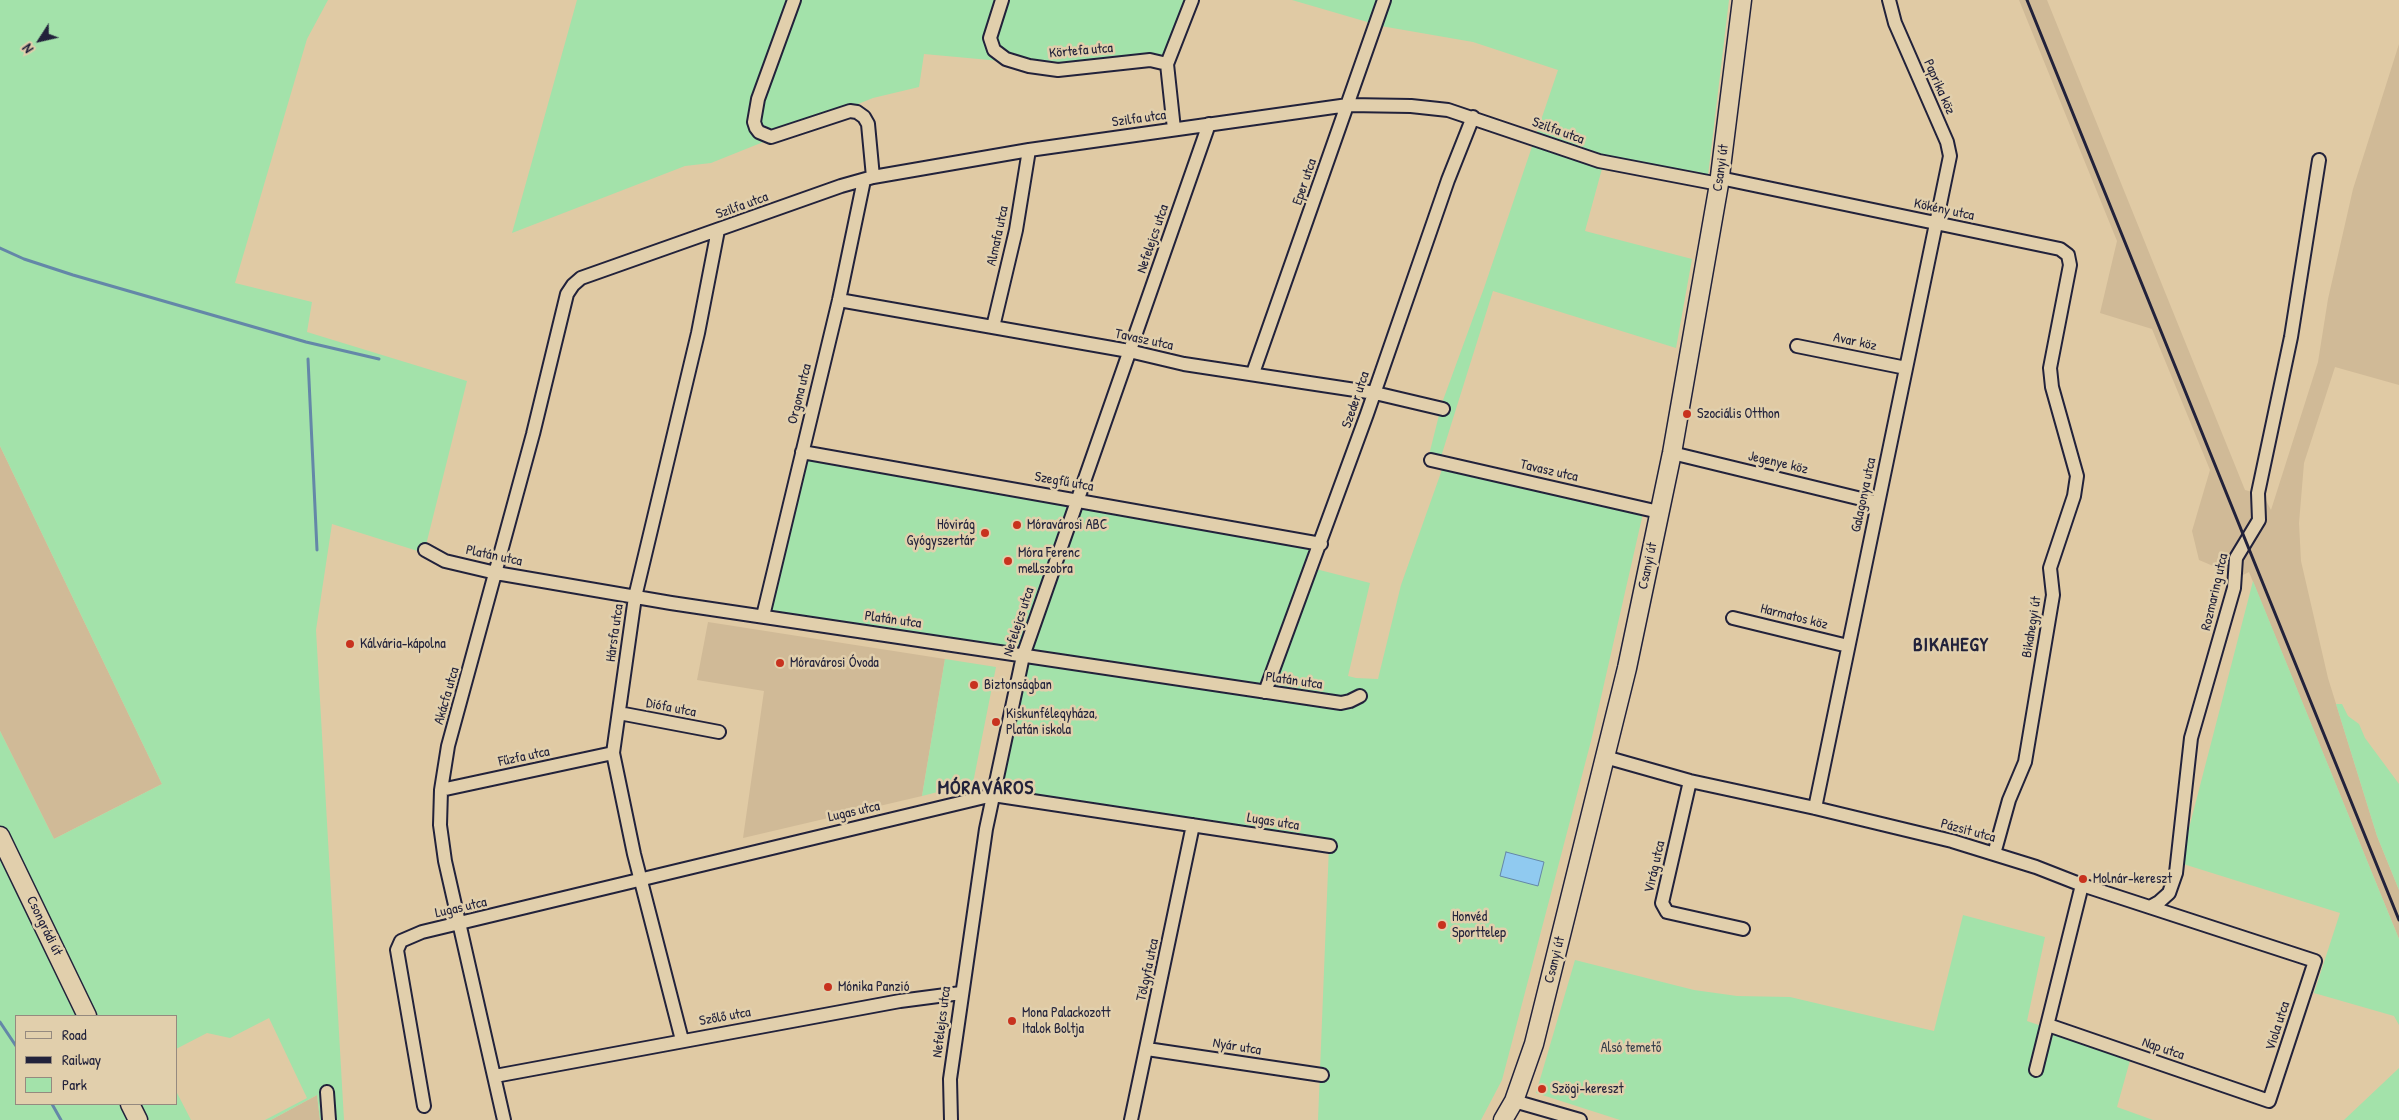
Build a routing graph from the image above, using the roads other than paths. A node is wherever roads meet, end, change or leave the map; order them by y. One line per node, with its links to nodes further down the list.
1 (794, 0): 14 (street, Orgona utca)
2 (1002, 0): 7 (street, Körtefa utca)
3 (1192, 0): 7 (street)
4 (1384, 0): 8 (street, Eper utca)
5 (1742, 0): 15 (street, Csanyi út)
6 (1890, 0): 16 (street, Paprika köz)
7 (1167, 64): 11 (street)
8 (1348, 105): 9 (street, Szilfa utca); 10 (street, Szilfa utca); 26 (street, Eper utca)
9 (1473, 117): 15 (street, Szilfa utca); 27 (street, Szeder utca)
10 (1209, 124): 11 (street, Szilfa utca); 24 (street, Nefelejcs utca)
11 (1174, 129): 12 (street, Szilfa utca)
12 (1029, 150): 14 (street, Szilfa utca); 21 (street, Almafa utca)
13 (2319, 160): 59 (street, Rozmaring utca)
14 (868, 178): 18 (street, Szilfa utca); 20 (street, Orgona utca)
15 (1720, 181): 17 (street, Kökény utca); 30 (street, Csanyi út)
16 (1944, 188): 17 (street, Galagonya utca)
17 (1936, 224): 23 (street, Kökény utca); 25 (street, Galagonya utca)
18 (718, 230): 19 (street, Szilfa utca); 38 (street, Hársfa utca)
19 (573, 285): 37 (street, Akácfa utca)
20 (839, 300): 21 (street, Tavasz utca); 29 (street, Orgona utca)
21 (993, 327): 24 (street, Tavasz utca)
22 (1797, 346): 25 (street, Avar köz)
23 (2053, 347): 56 (street, Bikahegyi út)
24 (1129, 351): 26 (street, Tavasz utca); 32 (street, Nefelejcs utca)
25 (1906, 368): 33 (street, Galagonya utca)
26 (1253, 373): 27 (street, Tavasz utca)
27 (1374, 393): 28 (street, Tavasz utca); 35 (street, Szeder utca)
28 (1443, 409)
29 (802, 452): 32 (street, Szegfű utca); 39 (street, Orgona utca)
30 (1672, 454): 33 (street, Jegenye köz); 34 (street, Csanyi út)
31 (1431, 460): 34 (street, Tavasz utca)
32 (1077, 500): 35 (street, Szegfű utca); 42 (street, Nefelejcs utca)
33 (1878, 503): 41 (street, Galagonya utca)
34 (1660, 512): 48 (street, Csanyi út)
35 (1321, 544): 43 (street, Szeder utca)
36 (425, 550): 37 (street, Platán utca)
37 (496, 573): 38 (street, Platán utca); 50 (street, Akácfa utca)
38 (635, 597): 39 (street, Platán utca); 45 (street, Hársfa utca)
39 (763, 616): 42 (street, Platán utca)
40 (1733, 618): 41 (street, Harmatos köz)
41 (1848, 646): 52 (street, Galagonya utca)
42 (1023, 656): 43 (street, Platán utca); 51 (street, Nefelejcs utca)
43 (1265, 692): 44 (street, Platán utca)
44 (1360, 696)
45 (619, 713): 46 (street, Diófa utca); 47 (street, Hársfa utca)
46 (719, 732)
47 (613, 753): 50 (street, Fűzfa utca); 57 (street, Hársfa utca)
48 (1605, 757): 49 (street, Pázsit utca); 72 (street, Csanyi út)
49 (1690, 781): 52 (street, Pázsit utca); 61 (street, Virág utca)
50 (441, 790): 60 (street, Akácfa utca)
51 (993, 794): 53 (street, Lugas utca); 57 (street, Lugas utca); 63 (street, Nefelejcs utca)
52 (1815, 808): 56 (street, Pázsit utca)
53 (1193, 825): 55 (street, Lugas utca); 67 (street, Tölgyfa utca)
54 (0, 836): 64 (street, Csongrádi út)
55 (1330, 846)
56 (1994, 854): 58 (street, Pázsit utca)
57 (641, 879): 60 (street, Lugas utca); 66 (street, Hársfa utca)
58 (2082, 885): 59 (street, Pázsit utca); 65 (street)
59 (2150, 907): 62 (street, Pázsit utca)
60 (461, 924): 70 (street, Akácfa utca); 75 (street, Lugas utca)
61 (1743, 929)
62 (2315, 961): 73 (street, Viola utca)
63 (961, 993): 66 (street, Szőlő utca); 79 (street, Nefelejcs utca)
64 (87, 1015)
65 (2048, 1025): 68 (street); 73 (street, Nap utca)
66 (682, 1040): 70 (street, Szőlő utca)
67 (1147, 1049): 69 (street, Nyár utca); 80 (street, Tölgyfa utca)
68 (2036, 1070)
69 (1322, 1075)
70 (495, 1076): 78 (street, Akácfa utca)
71 (327, 1092): 77 (street)
72 (1514, 1101): 81 (street, Csanyi út); 82 (street)
73 (2268, 1101)
74 (130, 1105): 76 (street)
75 (424, 1106)
76 (138, 1120)
77 (329, 1120)
78 (504, 1120)
79 (951, 1120)
80 (1131, 1120)
81 (1503, 1120)
82 (1580, 1120)

